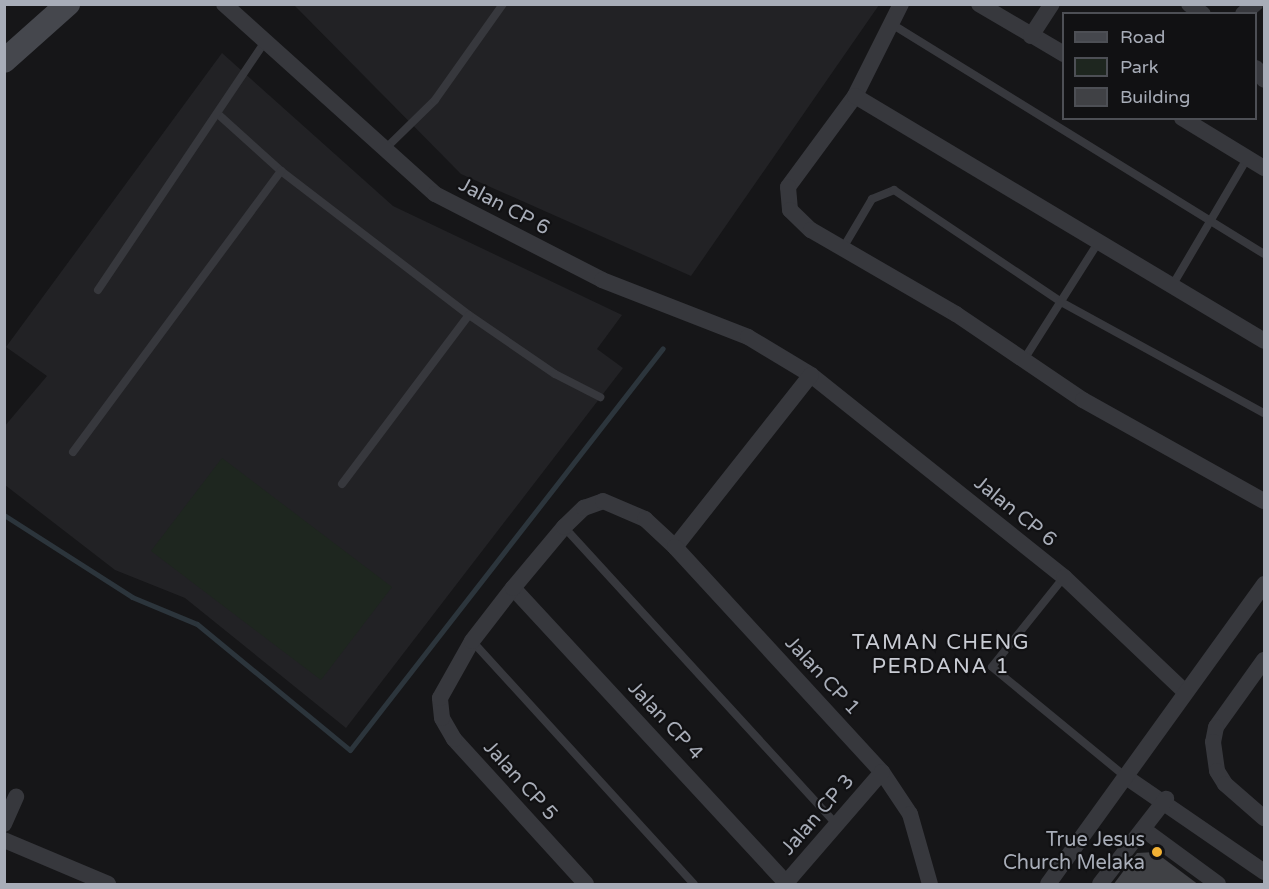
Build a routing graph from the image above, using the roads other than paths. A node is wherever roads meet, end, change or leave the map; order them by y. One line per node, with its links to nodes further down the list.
1 (68, 4): 11 (main road)
2 (224, 4): 9 (street, Jalan CP 6)
3 (503, 4): 15 (lane)
4 (901, 4): 7 (street)
5 (979, 4): 8 (street)
6 (1052, 4): 8 (street)
7 (890, 23): 12 (street); 19 (lane)
8 (1031, 36): 10 (street)
9 (264, 43): 13 (lane); 15 (street, Jalan CP 6)
10 (1062, 53)
11 (4, 61)
12 (855, 96): 20 (street); 21 (street)
13 (219, 115): 18 (lane); 24 (lane)
14 (1185, 120): 16 (street)
15 (382, 152): 29 (street, Jalan CP 6)
16 (1248, 158): 17 (street); 19 (lane)
17 (1264, 168)
18 (281, 171): 26 (lane); 32 (lane)
19 (1209, 219): 22 (lane); 23 (lane)
20 (1098, 243): 23 (street); 25 (lane)
21 (843, 248): 25 (lane); 28 (street)
22 (1264, 254)
23 (1172, 286): 27 (street)
24 (98, 290)
25 (1061, 302): 28 (lane); 31 (lane)
26 (469, 315): 30 (lane); 33 (lane)
27 (1264, 341)
28 (1023, 361): 34 (street)
29 (811, 375): 36 (street); 37 (street, Jalan CP 6)
30 (600, 397)
31 (1264, 413)
32 (73, 452)
33 (342, 484)
34 (1264, 501)
35 (564, 527): 36 (street, Jalan CP 1); 39 (street, Jalan CP 1); 50 (lane)
36 (675, 547): 44 (street, Jalan CP 1)
37 (1064, 578): 42 (street, Jalan CP 6); 45 (lane)
38 (1264, 584): 42 (street)
39 (513, 588): 40 (street, Jalan CP 1); 54 (street, Jalan CP 4)
40 (472, 641): 43 (street, Jalan CP 1); 57 (lane)
41 (1264, 660): 48 (street)
42 (1185, 692): 45 (street)
43 (440, 698): 56 (street, Jalan CP 5)
44 (882, 772): 50 (street, Jalan CP 3); 58 (street, Jalan CP 1)
45 (1126, 777): 47 (street); 59 (street)
46 (10, 795): 49 (street)
47 (1166, 800): 51 (street); 53 (street)
48 (1264, 818)
49 (4, 824)
50 (838, 826): 54 (street, Jalan CP 3)
51 (1143, 829): 60 (street); 61 (street)
52 (4, 840): 55 (street)
53 (1264, 872)
54 (785, 884)
55 (108, 885)
56 (586, 885)
57 (694, 885)
58 (930, 885)
59 (1048, 885)
60 (1100, 885)
61 (1218, 885)

